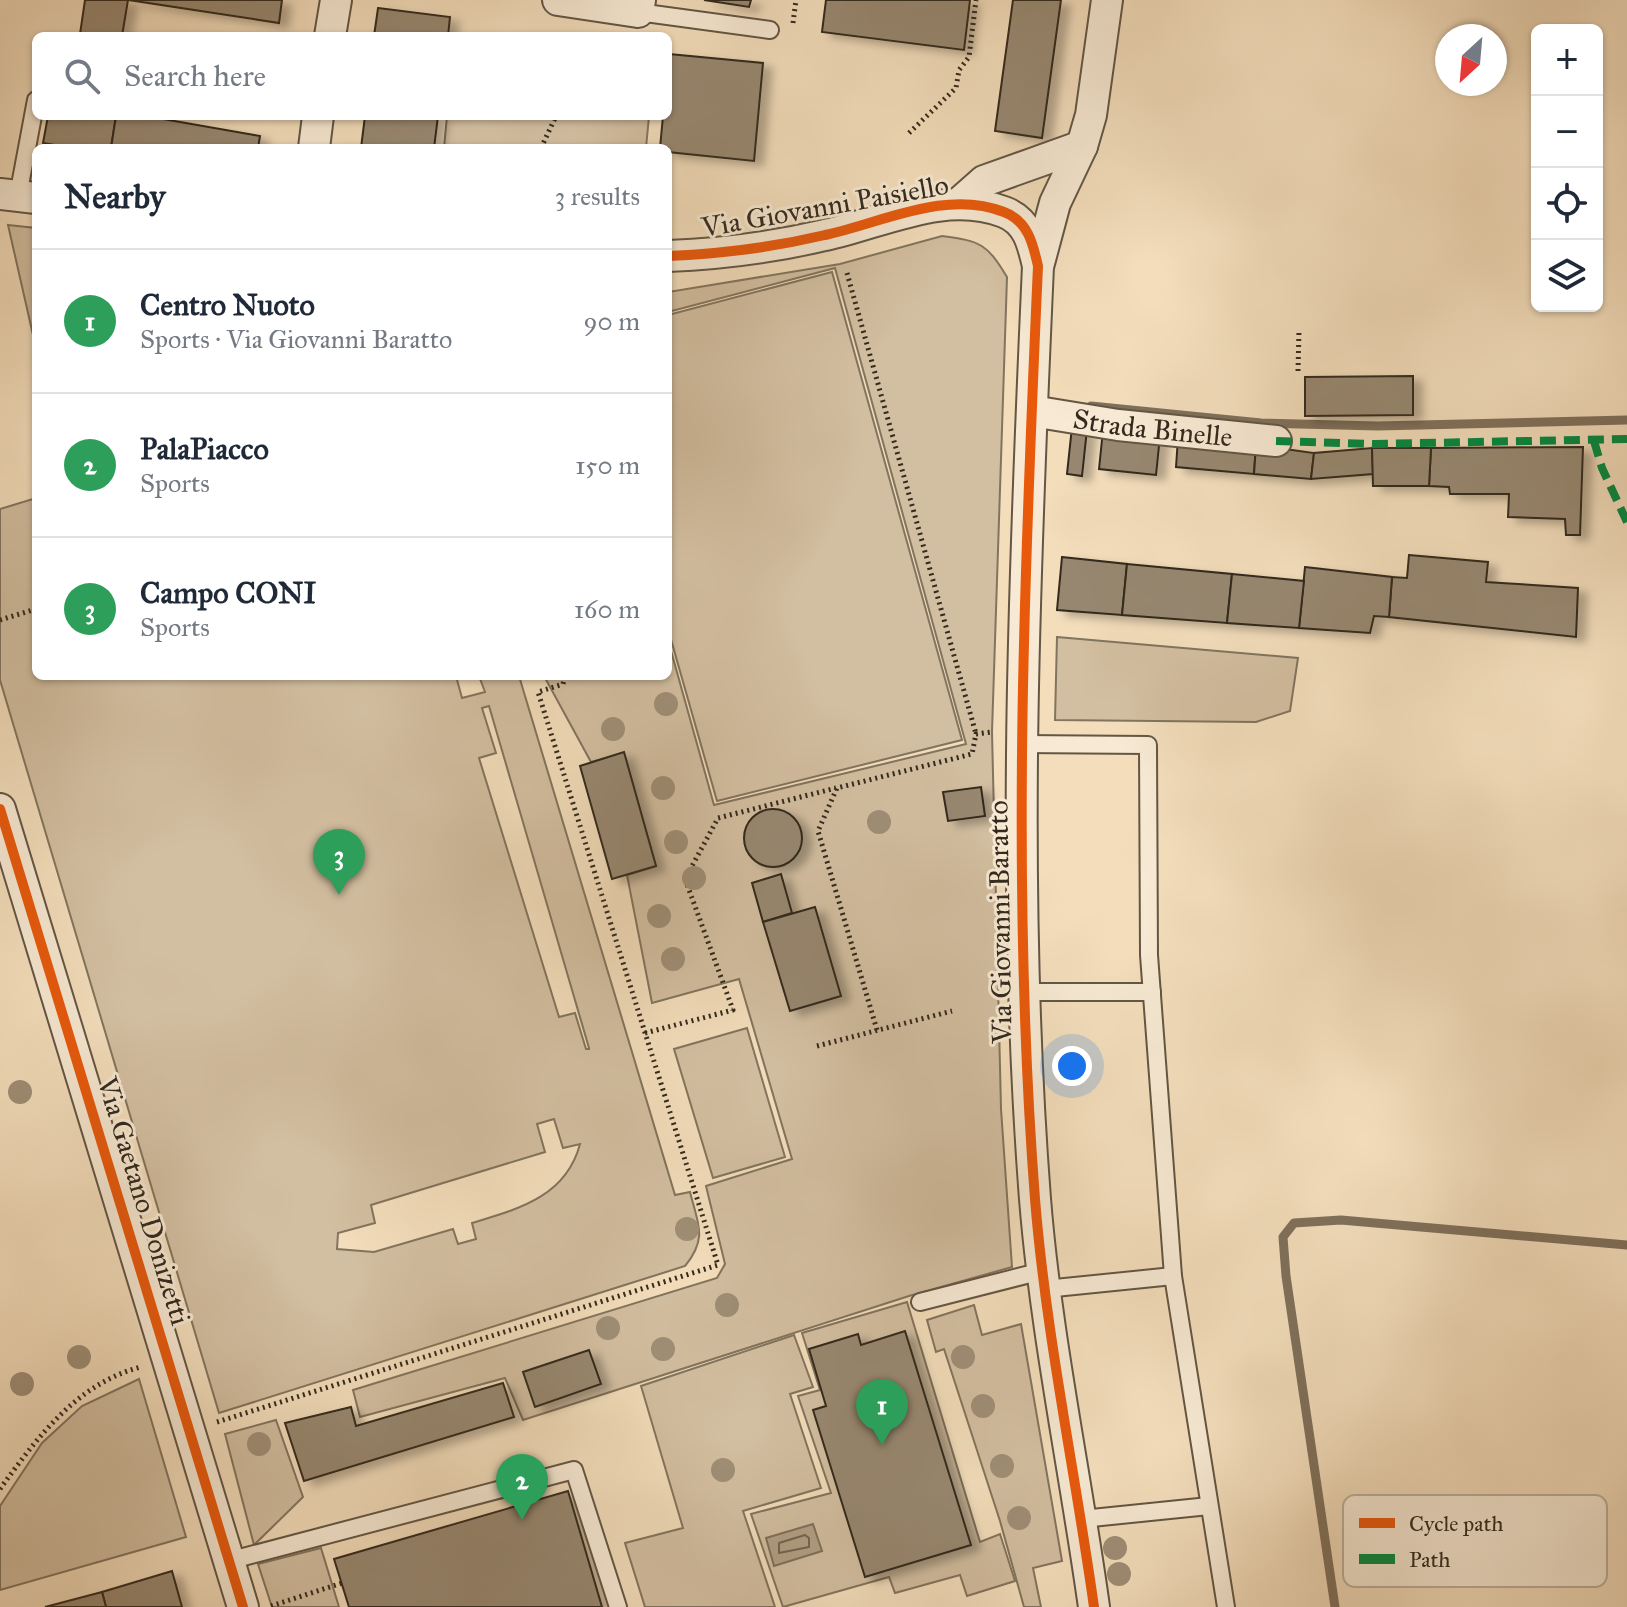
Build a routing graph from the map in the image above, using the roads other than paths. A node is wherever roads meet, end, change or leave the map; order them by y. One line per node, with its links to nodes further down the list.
1 (336, 0): 6 (street)
2 (558, 0): 4 (street)
3 (1107, 0): 10 (street)
4 (639, 6): 5 (lane)
5 (770, 30)
6 (331, 32)
7 (32, 120): 11 (lane)
8 (318, 120): 9 (street)
9 (314, 144)
10 (1082, 146): 12 (street); 15 (street)
11 (18, 196)
12 (958, 204): 13 (street, Via Giovanni Paisiello); 14 (street, Via Giovanni Paisiello)
13 (1030, 233): 15 (street, Via Giovanni Baratto)
14 (672, 256)
15 (1038, 266): 16 (street, Via Giovanni Baratto)
16 (1032, 411): 17 (street, Strada Binelle); 18 (street, Via Giovanni Baratto)
17 (1276, 441)
18 (1021, 737): 20 (street, Via Giovanni Baratto); 21 (lane)
19 (1, 814): 27 (street, Via Gaetano Donizetti)
20 (1024, 992): 21 (lane); 23 (street, Via Giovanni Baratto)
21 (1152, 992): 22 (lane)
22 (1173, 1276): 23 (lane); 25 (lane)
23 (1044, 1280): 24 (lane); 26 (street, Via Giovanni Baratto)
24 (920, 1302)
25 (1209, 1506): 26 (lane); 31 (lane)
26 (1082, 1519): 30 (street, Via Giovanni Baratto)
27 (228, 1561): 28 (street, Via Gaetano Donizetti); 29 (lane)
28 (243, 1607)
29 (618, 1607)
30 (1094, 1607)
31 (1226, 1607)

